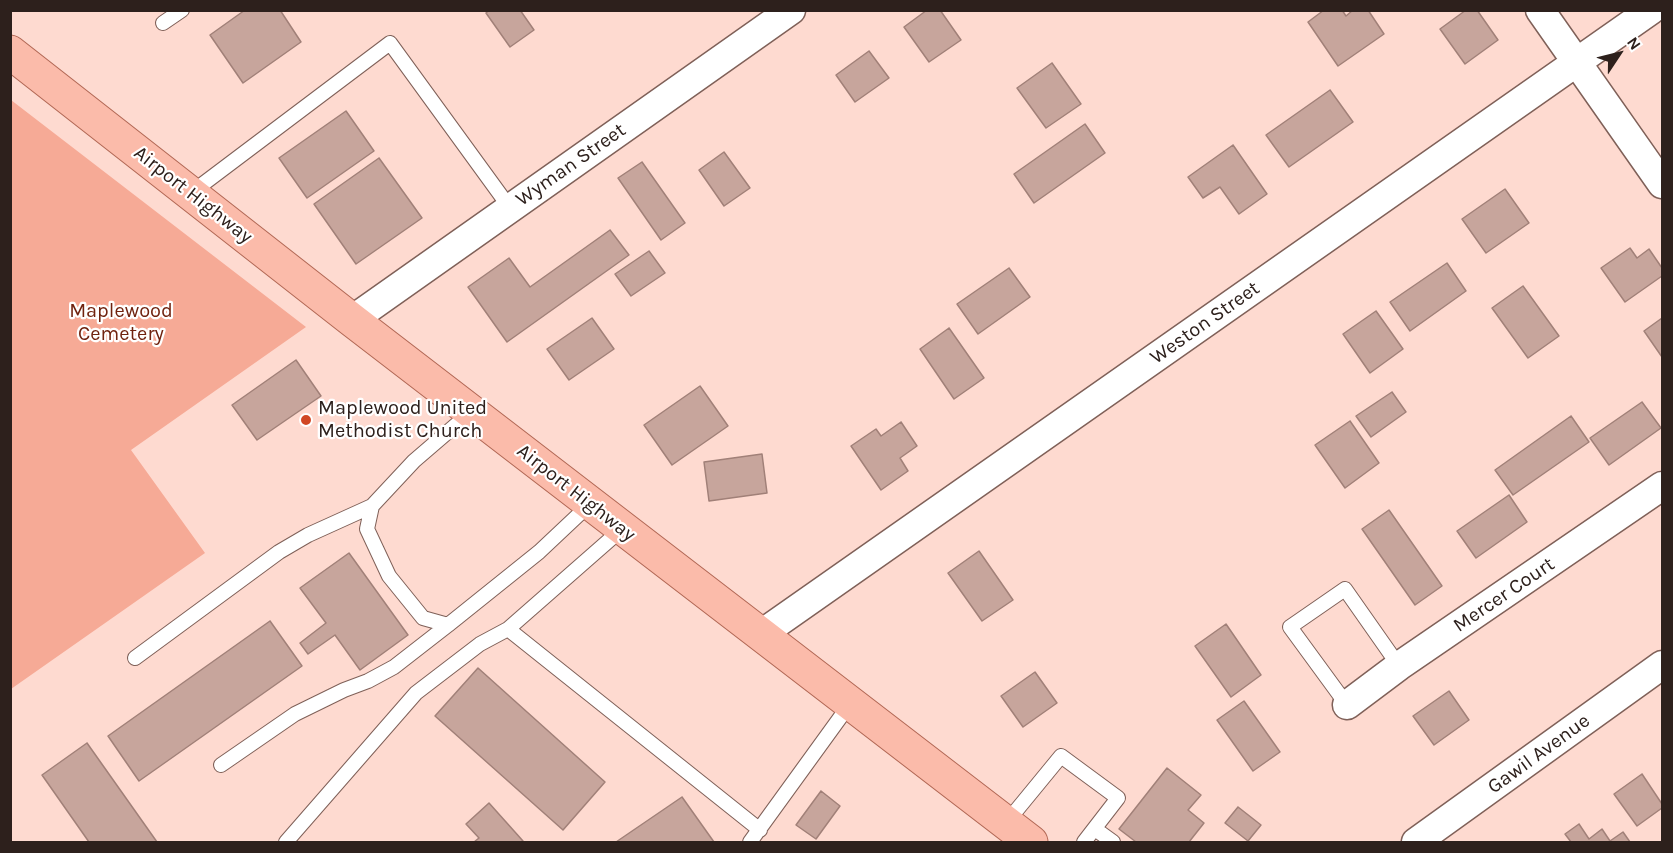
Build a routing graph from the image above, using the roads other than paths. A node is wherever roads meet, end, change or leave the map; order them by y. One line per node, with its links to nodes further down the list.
1 (182, 10): 5 (lane)
2 (790, 10): 10 (street, Wyman Street)
3 (1540, 10): 7 (street)
4 (1651, 10): 7 (street, Weston Street)
5 (164, 23)
6 (10, 52): 9 (main road, Airport Highway)
7 (1577, 63): 8 (street); 19 (street, Weston Street)
8 (1662, 184)
9 (190, 193): 10 (lane); 11 (main road, Airport Highway)
10 (510, 208): 11 (street, Wyman Street)
11 (352, 320): 12 (main road, Airport Highway)
12 (471, 412): 14 (main road, Airport Highway); 15 (lane)
13 (1662, 486): 22 (street, Mercer Court)
14 (590, 504): 16 (main road, Airport Highway); 17 (lane)
15 (372, 506): 17 (lane); 20 (lane)
16 (622, 529): 18 (lane); 19 (main road, Airport Highway)
17 (448, 625): 25 (lane)
18 (508, 629): 27 (lane); 29 (lane)
19 (760, 635): 23 (main road, Airport Highway)
20 (135, 658)
21 (1662, 665): 33 (street, Gawil Avenue)
22 (1399, 666): 24 (street, Mercer Court); 24 (lane)
23 (850, 704): 27 (lane); 28 (main road, Airport Highway)
24 (1347, 705)
25 (221, 765)
26 (1095, 829): 28 (lane); 31 (lane); 32 (lane)
27 (759, 830): 30 (lane)
28 (1018, 833)
29 (286, 843)
30 (750, 843)
31 (1084, 843)
32 (1113, 843)
33 (1416, 843)

